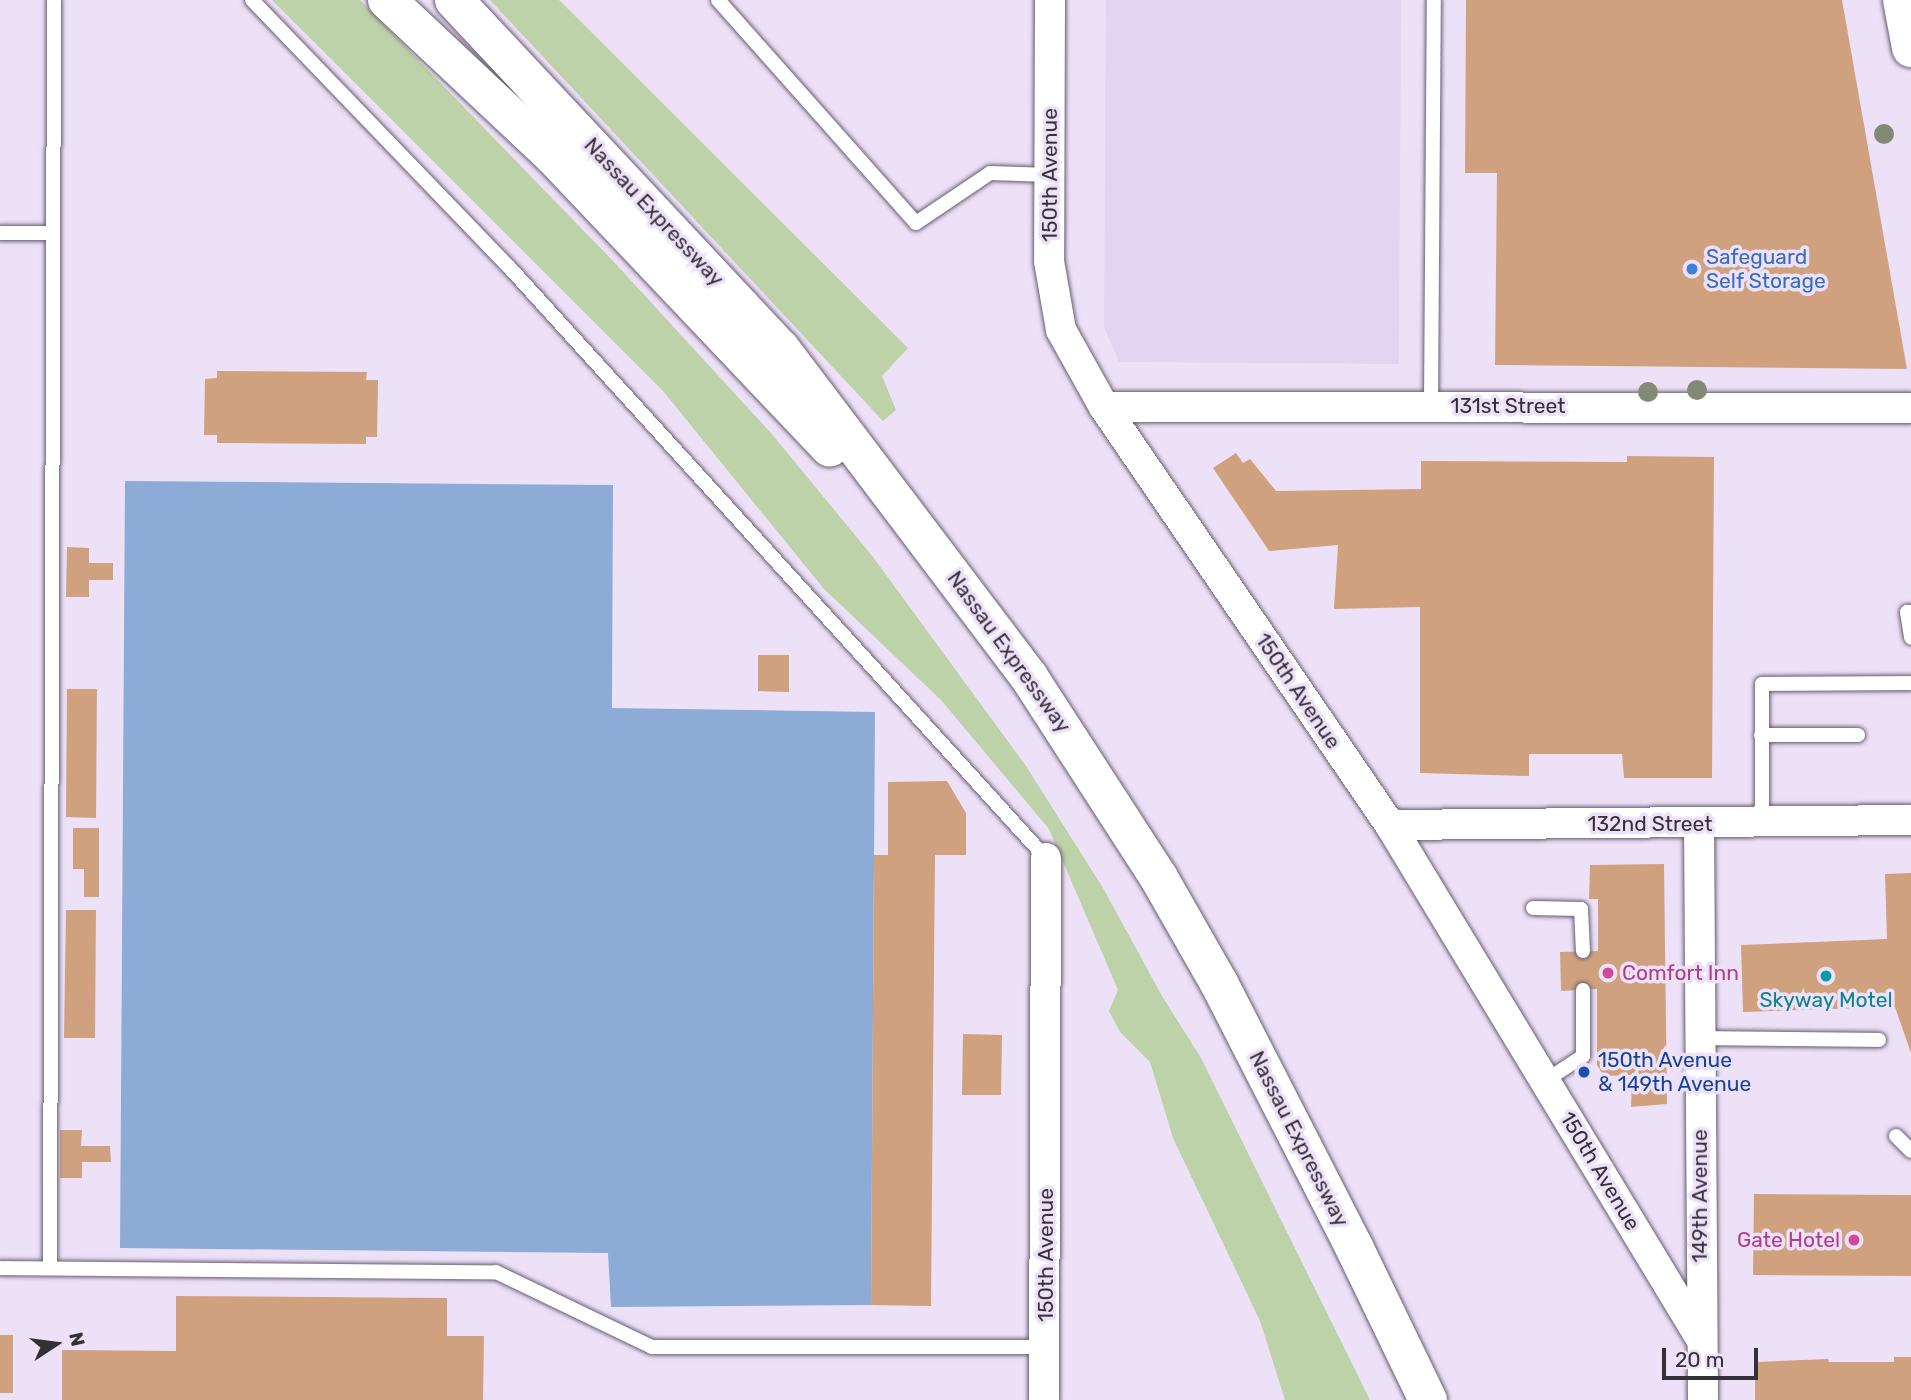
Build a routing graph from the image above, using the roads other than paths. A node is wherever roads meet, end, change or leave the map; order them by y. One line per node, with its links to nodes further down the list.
1 (54, 0): 12 (lane)
2 (252, 0): 26 (lane)
3 (387, 0): 16 (main road)
4 (454, 0): 16 (main road, Nassau Expressway)
5 (718, 0): 10 (lane)
6 (1050, 0): 10 (street, 150th Avenue)
7 (1434, 0): 13 (lane)
8 (1902, 0): 9 (main road)
9 (1911, 48)
10 (1050, 175): 14 (street, 150th Avenue)
11 (0, 233): 12 (lane)
12 (53, 233): 36 (lane)
13 (1431, 405): 14 (street, 131st Street); 15 (street, 131st Street)
14 (1104, 407): 25 (street, 150th Avenue)
15 (1911, 408)
16 (971, 597): 40 (main road, Nassau Expressway)
17 (1911, 612): 18 (lane)
18 (1911, 638)
19 (1911, 683): 20 (lane)
20 (1761, 735): 21 (lane); 23 (lane)
21 (1858, 735)
22 (1911, 820): 23 (street, 132nd Street)
23 (1762, 822): 24 (street, 132nd Street)
24 (1699, 824): 25 (street, 132nd Street); 30 (street, 149th Avenue)
25 (1390, 825): 32 (street, 150th Avenue)
26 (1046, 858): 38 (street, 150th Avenue)
27 (1533, 908): 28 (lane)
28 (1583, 951)
29 (1583, 990): 32 (lane)
30 (1700, 1038): 31 (lane); 37 (street, 149th Avenue)
31 (1879, 1040)
32 (1545, 1081): 37 (street, 150th Avenue)
33 (1896, 1136): 34 (lane)
34 (1911, 1151)
35 (0, 1268): 36 (lane)
36 (50, 1268): 38 (lane)
37 (1701, 1339): 41 (street, 149th Avenue)
38 (1046, 1347): 39 (street, 150th Avenue)
39 (1045, 1400)
40 (1428, 1400)
41 (1703, 1400)

